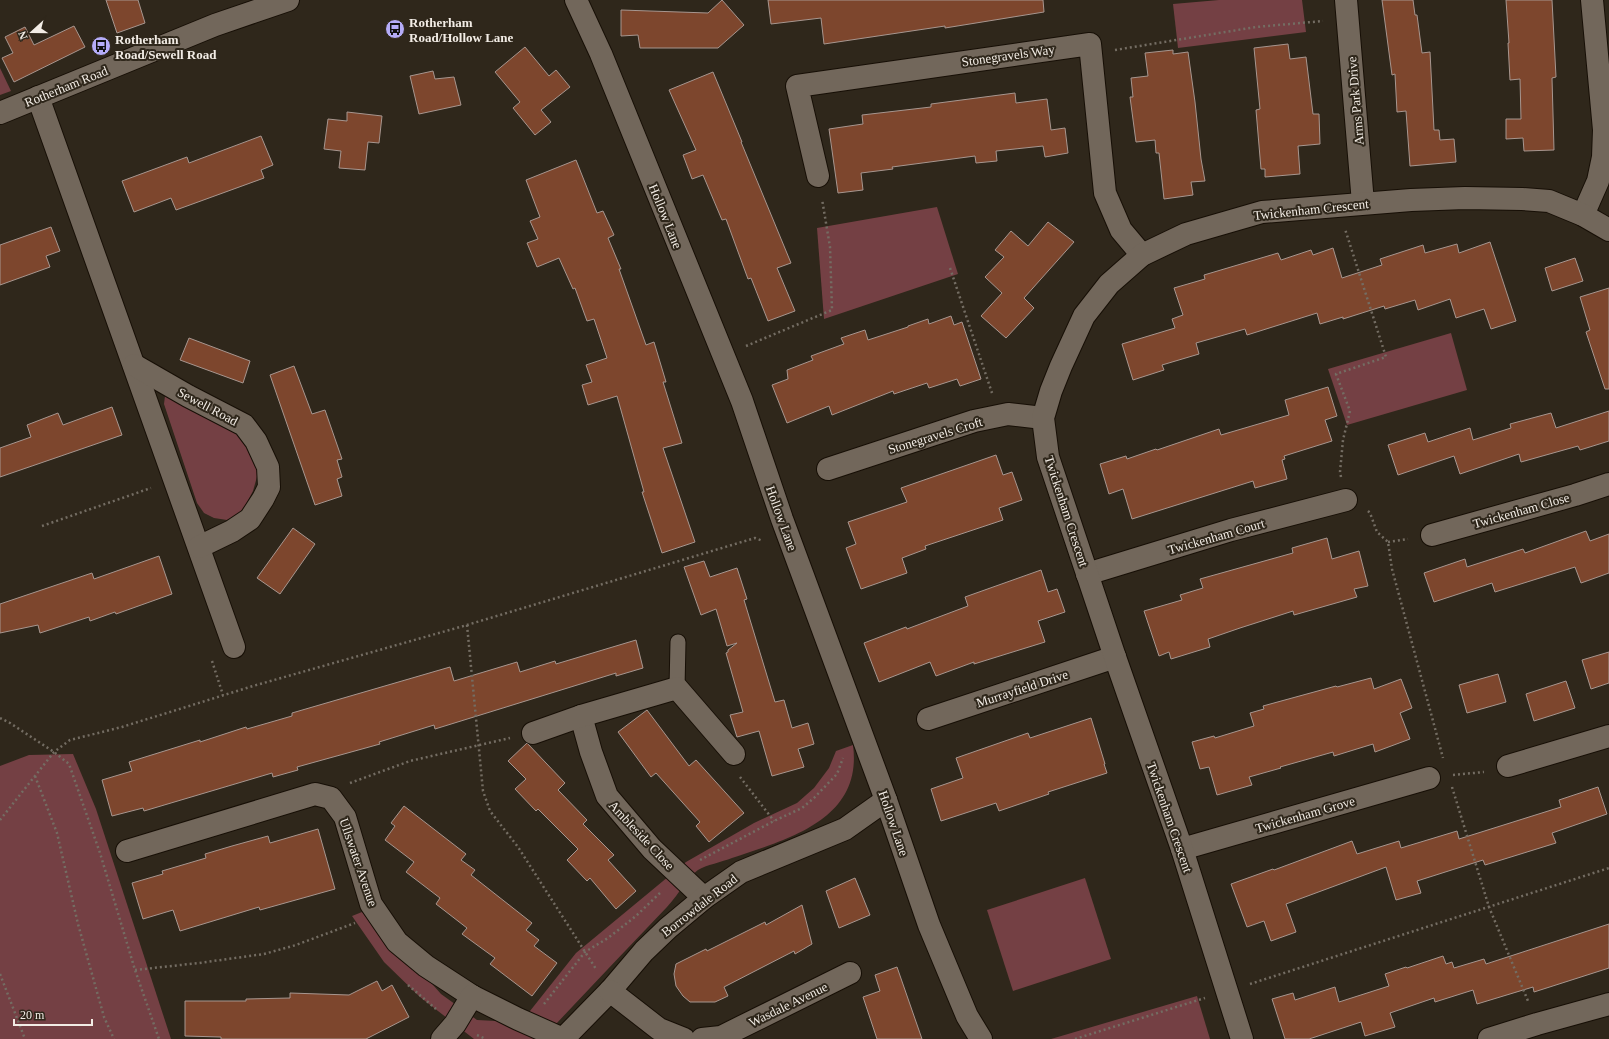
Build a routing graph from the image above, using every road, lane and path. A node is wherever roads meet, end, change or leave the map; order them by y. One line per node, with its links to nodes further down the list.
1 (288, 0): 6 (street, Rotherham Road)
2 (576, 0): 15 (street, Hollow Lane)
3 (1592, 0): 11 (street)
4 (1347, 9): 5 (path); 9 (street, Arms Park Drive)
5 (1091, 54): 8 (street, Stonegravels Way); 13 (street)
6 (38, 97): 7 (street, Rotherham Road); 16 (street)
7 (0, 113)
8 (818, 176): 15 (path)
9 (1363, 203): 10 (street, Twickenham Crescent); 11 (street, Twickenham Crescent)
10 (1337, 205): 13 (street, Twickenham Crescent); 22 (path)
11 (1583, 215): 12 (street, Twickenham Crescent)
12 (1609, 230)
13 (1142, 255): 18 (street, Twickenham Crescent)
14 (950, 268): 17 (path)
15 (723, 356): 26 (street, Hollow Lane)
16 (134, 365): 20 (street); 25 (street, Sewell Road)
17 (1000, 416): 18 (street, Stonegravels Croft); 19 (street, Stonegravels Croft)
18 (1043, 418): 27 (street, Twickenham Crescent)
19 (828, 469)
20 (175, 479): 23 (path); 25 (street)
21 (1609, 484): 24 (street, Twickenham Close)
22 (1346, 500): 27 (street, Twickenham Court)
23 (42, 526)
24 (1432, 535)
25 (199, 548): 30 (street)
26 (795, 552): 28 (path); 45 (street, Hollow Lane)
27 (1087, 574): 31 (street, Twickenham Crescent)
28 (466, 625): 38 (path); 39 (path)
29 (678, 642): 32 (lane)
30 (234, 647)
31 (1115, 657): 35 (street, Murrayfield Drive); 48 (street, Twickenham Crescent)
32 (678, 688): 33 (street); 40 (street)
33 (581, 716): 36 (street); 51 (street, Ambleside Close)
34 (0, 718): 39 (path)
35 (928, 719)
36 (534, 733): 38 (path)
37 (1609, 736): 41 (street)
38 (478, 745): 44 (path); 56 (path)
39 (54, 752): 42 (path); 53 (path)
40 (734, 754): 47 (path)
41 (1508, 766): 43 (path)
42 (35, 776): 46 (path); 61 (path)
43 (1429, 778): 48 (street, Twickenham Grove)
44 (330, 798): 49 (street); 52 (street, Ullswater Avenue)
45 (886, 800): 51 (street, Borrowdale Road); 67 (street, Hollow Lane)
46 (0, 820)
47 (774, 821)
48 (1182, 849): 57 (street, Twickenham Crescent)
49 (127, 851)
50 (1609, 868): 57 (path)
51 (704, 898): 56 (street, Borrowdale Road)
52 (378, 914): 53 (path); 58 (street, Ullswater Avenue)
53 (135, 970): 62 (path)
54 (850, 973): 66 (street, Wasdale Avenue)
55 (0, 974): 60 (path)
56 (610, 991): 64 (street, Borrowdale Road); 65 (street)
57 (1227, 991): 68 (path); 69 (street, Twickenham Crescent)
58 (472, 996): 63 (street); 64 (street, Ullswater Avenue)
59 (1609, 1004): 70 (street)
60 (25, 1039)
61 (114, 1039)
62 (159, 1039)
63 (442, 1039)
64 (563, 1039)
65 (684, 1039)
66 (702, 1039)
67 (981, 1039)
68 (1075, 1039)
69 (1242, 1039)
70 (1489, 1039)

